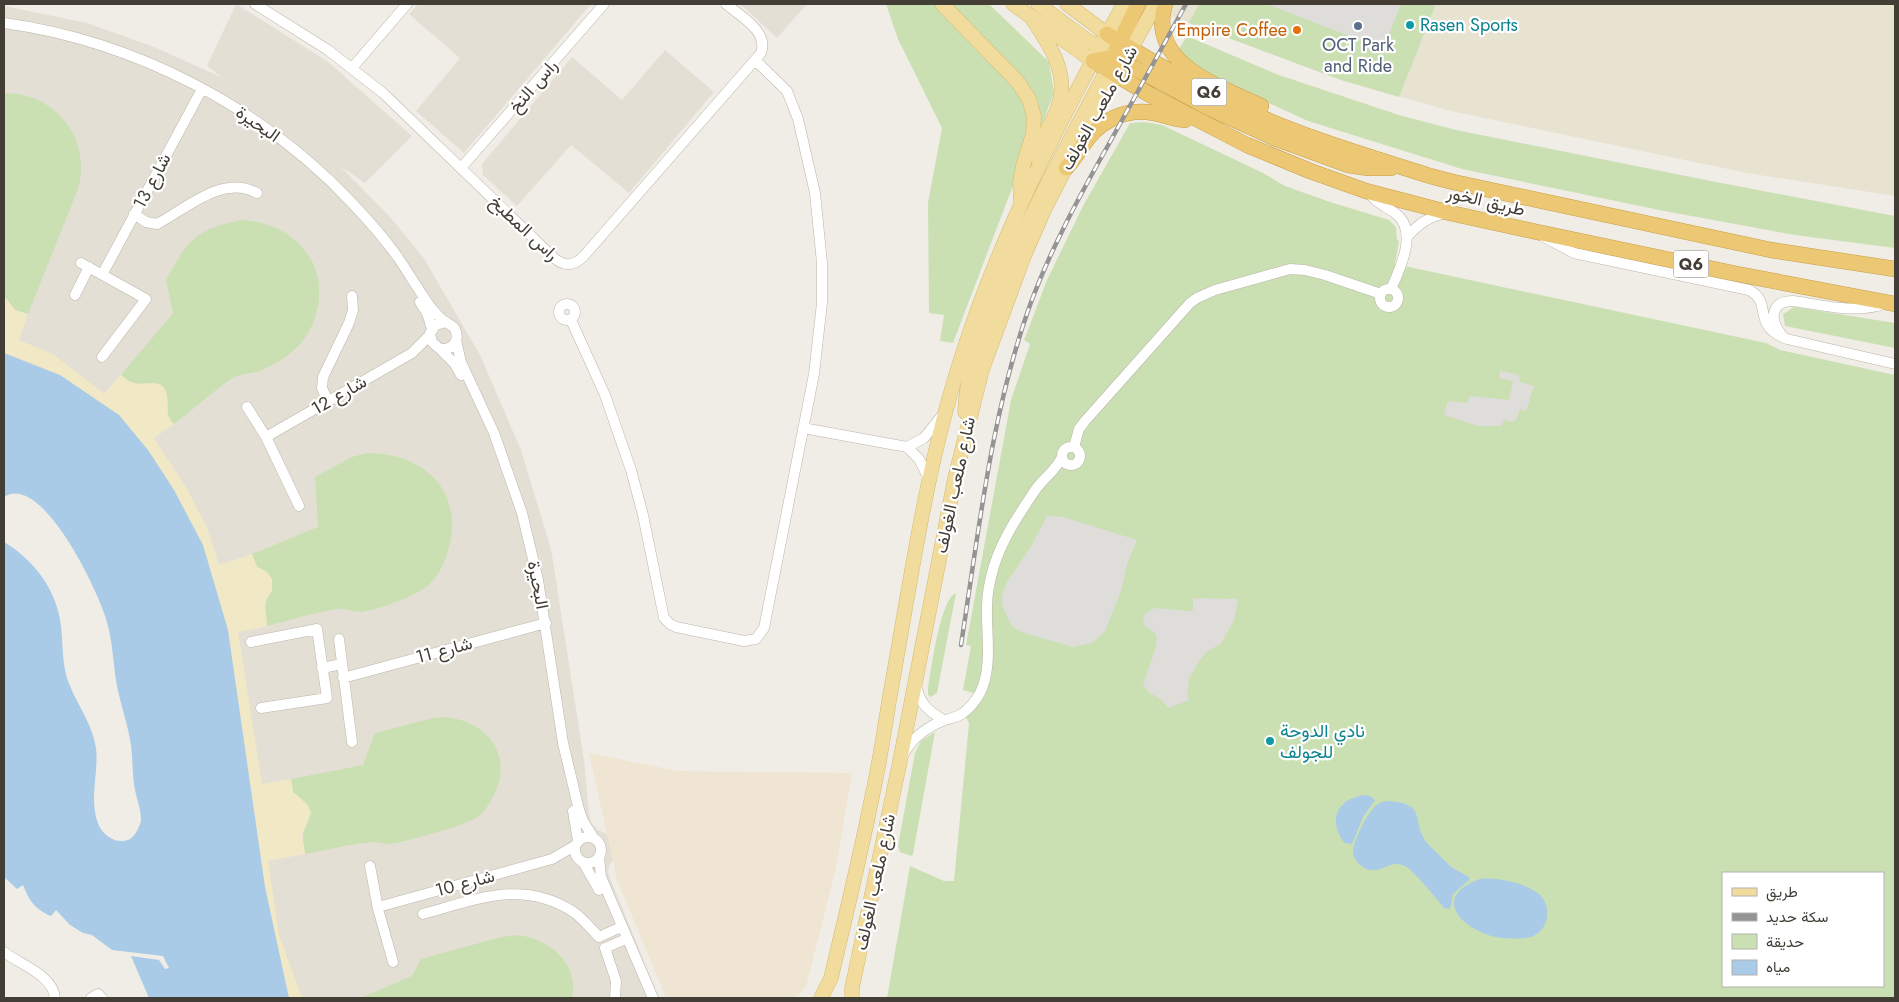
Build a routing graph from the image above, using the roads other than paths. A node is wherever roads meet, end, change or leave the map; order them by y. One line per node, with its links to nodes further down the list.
1 (255, 4): 19 (street, راس المطبخ)
2 (407, 4): 19 (street)
3 (604, 4): 24 (street, راس النخ)
4 (726, 4): 17 (street, راس المطبخ)
5 (942, 4): 29 (main road)
6 (1013, 4): 13 (main road)
7 (1038, 4): 16 (main road)
8 (1067, 4): 16 (main road)
9 (1124, 4): 16 (main road, شارع ملعب الغولف)
10 (1138, 4): 16 (highway)
11 (1156, 4): 16 (main road, شارع ملعب الغولف)
12 (1165, 4): 22 (highway)
13 (1031, 18): 18 (main road); 26 (main road)
14 (4, 23): 20 (street, البحيرة)
15 (4, 29): 20 (street, البحيرة)
16 (1114, 54): 18 (highway, طريق الخور / Q6); 21 (highway, طريق الخور / Q6); 22 (highway, طريق الخور / Q6); 23 (highway); 25 (main road, شارع ملعب الغولف); 56 (main road)
17 (755, 60): 24 (street, راس المطبخ); 55 (street)
18 (1093, 61): 26 (main road, شارع ملعب الغولف)
19 (352, 68): 24 (street, راس المطبخ)
20 (201, 92): 31 (street, شارع 13); 32 (street, البحيرة)
21 (1195, 119): 25 (highway); 27 (highway, طريق الخور / Q6)
22 (1290, 129): 23 (highway, طريق الخور / Q6)
23 (1400, 166): 35 (highway, طريق الخور / Q6)
24 (461, 168)
25 (1066, 168): 56 (main road, شارع ملعب الغولف)
26 (1033, 180): 29 (main road, شارع ملعب الغولف)
27 (1368, 191): 30 (highway, طريق الخور / Q6); 34 (street)
28 (257, 193): 31 (street)
29 (1021, 208): 53 (main road, شارع ملعب الغولف)
30 (1450, 212): 33 (highway, طريق الخور / Q6); 34 (street)
31 (134, 214): 36 (street, شارع 13)
32 (365, 222): 43 (street, البحيرة); 44 (street, البحيرة)
33 (1537, 232): 41 (highway, طريق الخور / Q6); 45 (street)
34 (1407, 236): 37 (street)
35 (1895, 269)
36 (103, 273): 39 (street); 49 (street)
37 (1391, 289): 38 (street); 38 (street)
38 (1381, 294): 58 (street)
39 (76, 295)
40 (352, 296): 51 (street)
41 (1891, 303): 45 (street)
42 (571, 320): 55 (street)
43 (446, 322): 44 (street); 46 (street)
44 (431, 332): 47 (street); 48 (street, شارع 12)
45 (1787, 339): 50 (street)
46 (456, 340): 47 (street); 54 (street, البحيرة)
47 (440, 349): 48 (street, شارع 12); 54 (street, البحيرة)
48 (412, 353): 51 (street, شارع 12)
49 (102, 357)
50 (1895, 364)
51 (328, 402): 57 (street, شارع 12)
52 (247, 406): 57 (street)
53 (945, 412): 59 (street); 61 (main road, شارع ملعب الغولف)
54 (482, 414): 63 (street, البحيرة)
55 (803, 428): 59 (street)
56 (966, 431): 69 (main road, شارع ملعب الغولف)
57 (266, 437): 62 (street)
58 (1074, 447): 60 (street); 60 (street)
59 (907, 448): 61 (street)
60 (1066, 461): 71 (street)
61 (929, 480): 94 (main road, شارع ملعب الغولف)
62 (299, 506)
63 (543, 624): 68 (street, شارع 11); 74 (street, البحيرة); 75 (street, البحيرة)
64 (338, 639): 66 (street)
65 (251, 642): 67 (street)
66 (342, 664): 67 (street); 68 (street)
67 (322, 668): 70 (street)
68 (343, 678): 72 (street)
69 (915, 682): 71 (street); 73 (main road, شارع ملعب الغولف)
70 (261, 708)
71 (944, 720): 73 (street)
72 (352, 742)
73 (899, 766): 95 (main road, شارع ملعب الغولف)
74 (593, 837): 75 (street); 76 (street)
75 (577, 843): 77 (street, شارع 10); 78 (street)
76 (599, 857): 78 (street); 82 (street)
77 (552, 859): 78 (street, شارع 10); 80 (street, شارع 10)
78 (582, 861): 82 (street)
79 (370, 866): 80 (street)
80 (378, 907): 87 (street)
81 (423, 914): 83 (street)
82 (618, 928): 83 (street); 84 (street)
83 (599, 937): 85 (street)
84 (623, 941): 85 (street); 92 (street); 93 (street)
85 (605, 948): 91 (street)
86 (4, 952): 88 (street)
87 (393, 962)
88 (55, 998)
89 (91, 998): 90 (street)
90 (102, 998)
91 (616, 998)
92 (645, 998)
93 (653, 998)
94 (821, 998)
95 (852, 998)

